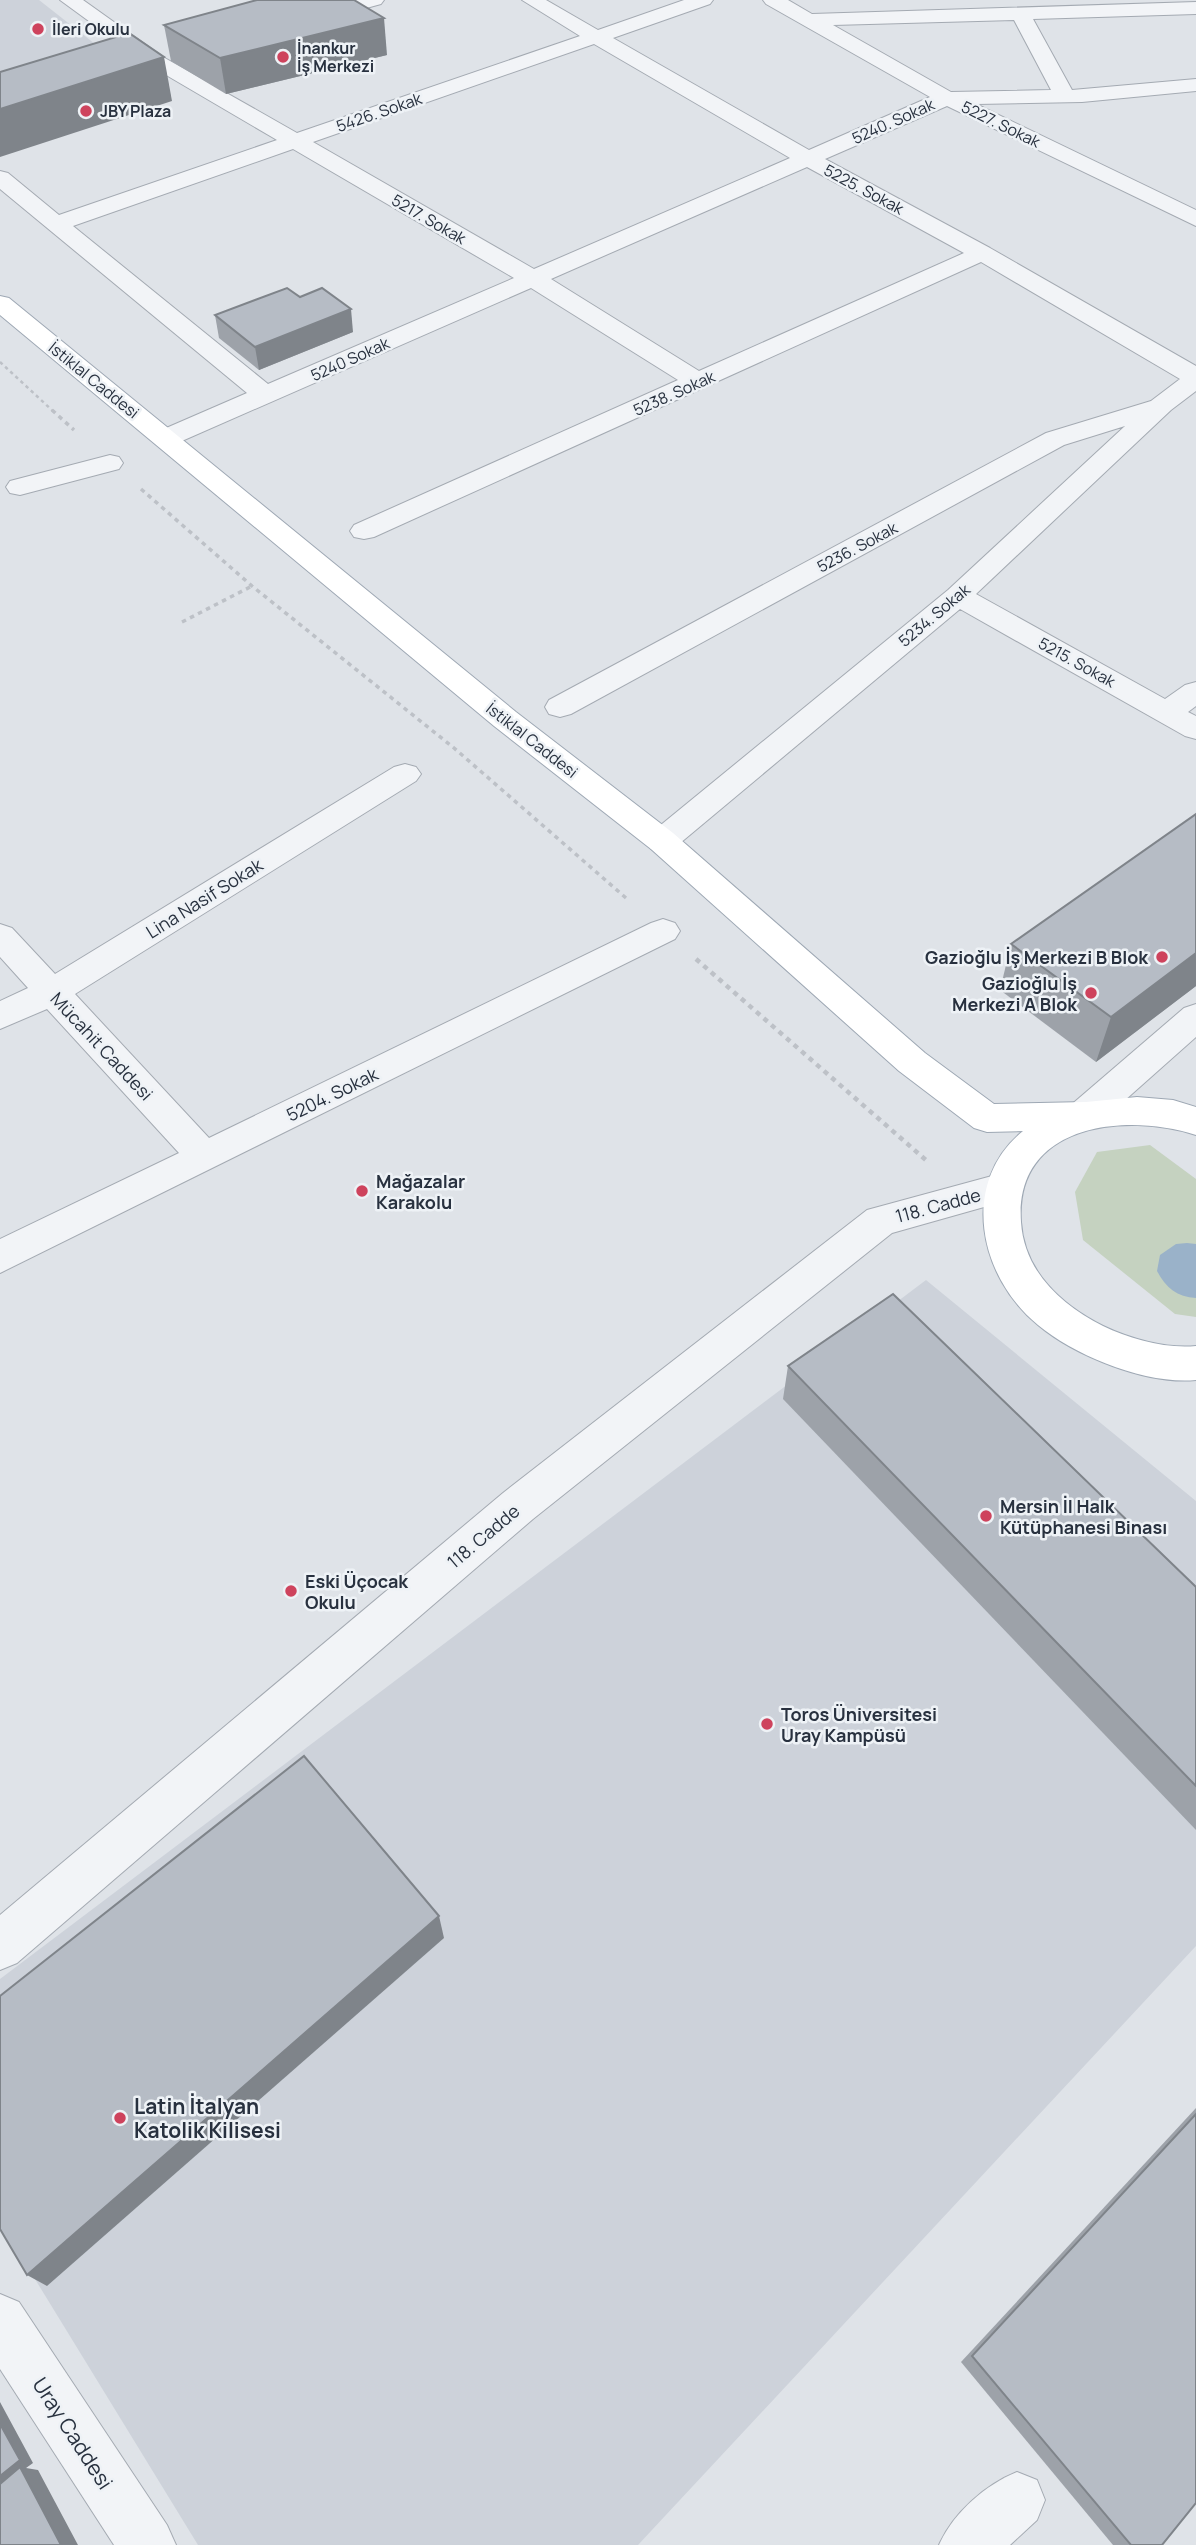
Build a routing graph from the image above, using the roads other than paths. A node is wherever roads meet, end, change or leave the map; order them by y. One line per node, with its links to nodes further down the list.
1 (70, 0): 14 (street, 5217. Sokak)
2 (374, 0): 11 (street)
3 (532, 0): 12 (street, 5225. Sokak)
4 (703, 0): 12 (street, 5426. Sokak)
5 (773, 0): 10 (street, 5227. Sokak)
6 (908, 0): 9 (street)
7 (1020, 7): 8 (street); 9 (street); 17 (street)
8 (1196, 8)
9 (853, 18): 10 (street)
10 (810, 20): 18 (street, 5227. Sokak)
11 (284, 25)
12 (595, 37): 19 (street, 5426. Sokak); 20 (street, 5225. Sokak)
13 (181, 54): 14 (street)
14 (156, 61): 15 (street); 19 (street, 5217. Sokak)
15 (130, 68)
16 (1196, 85): 17 (street, 5240. Sokak)
17 (1065, 96): 18 (street, 5240. Sokak)
18 (947, 98): 20 (street, 5240. Sokak); 22 (street, 5227. Sokak)
19 (293, 142): 23 (street, 5426. Sokak); 25 (street, 5217. Sokak)
20 (808, 159): 24 (street, 5225. Sokak); 25 (street, 5240. Sokak)
21 (0, 178): 23 (street)
22 (1196, 219)
23 (56, 224): 29 (street)
24 (982, 253): 27 (street, 5238. Sokak); 28 (street, 5225. Sokak)
25 (534, 279): 27 (street, 5217. Sokak); 29 (street, 5240 Sokak)
26 (0, 303): 31 (main road, İstiklal Caddesi)
27 (699, 382): 35 (street, 5238. Sokak)
28 (1194, 382): 30 (street, 5234. Sokak)
29 (266, 396): 31 (street, 5240 Sokak)
30 (1162, 405): 36 (street, 5234. Sokak); 38 (street, 5236. Sokak)
31 (166, 438): 42 (main road, İstiklal Caddesi)
32 (110, 463): 34 (street)
33 (0, 467): 34 (street)
34 (10, 491)
35 (364, 531)
36 (958, 596): 39 (street, 5215. Sokak); 42 (street, 5234. Sokak)
37 (1196, 692): 39 (street)
38 (560, 707)
39 (1167, 712): 40 (street, 5215. Sokak)
40 (1196, 729)
41 (405, 774): 45 (street, Lina Nasif Sokak)
42 (662, 841): 48 (main road, İstiklal Caddesi)
43 (663, 931): 50 (street, 5204. Sokak)
44 (0, 936): 45 (street, Mücahit Caddesi)
45 (52, 992): 46 (street, Lina Nasif Sokak); 50 (street, Mücahit Caddesi)
46 (0, 1016)
47 (1196, 1017): 48 (street)
48 (1084, 1115): 49 (main road); 51 (main road)
49 (1196, 1121)
50 (205, 1157): 52 (street, 5204. Sokak)
51 (1003, 1188): 53 (main road); 54 (street, 118. Cadde)
52 (0, 1257)
53 (1194, 1365)
54 (0, 1946)
55 (0, 2321): 57 (street, Uray Caddesi)
56 (1017, 2500): 58 (street)
57 (147, 2545)
58 (968, 2545)

